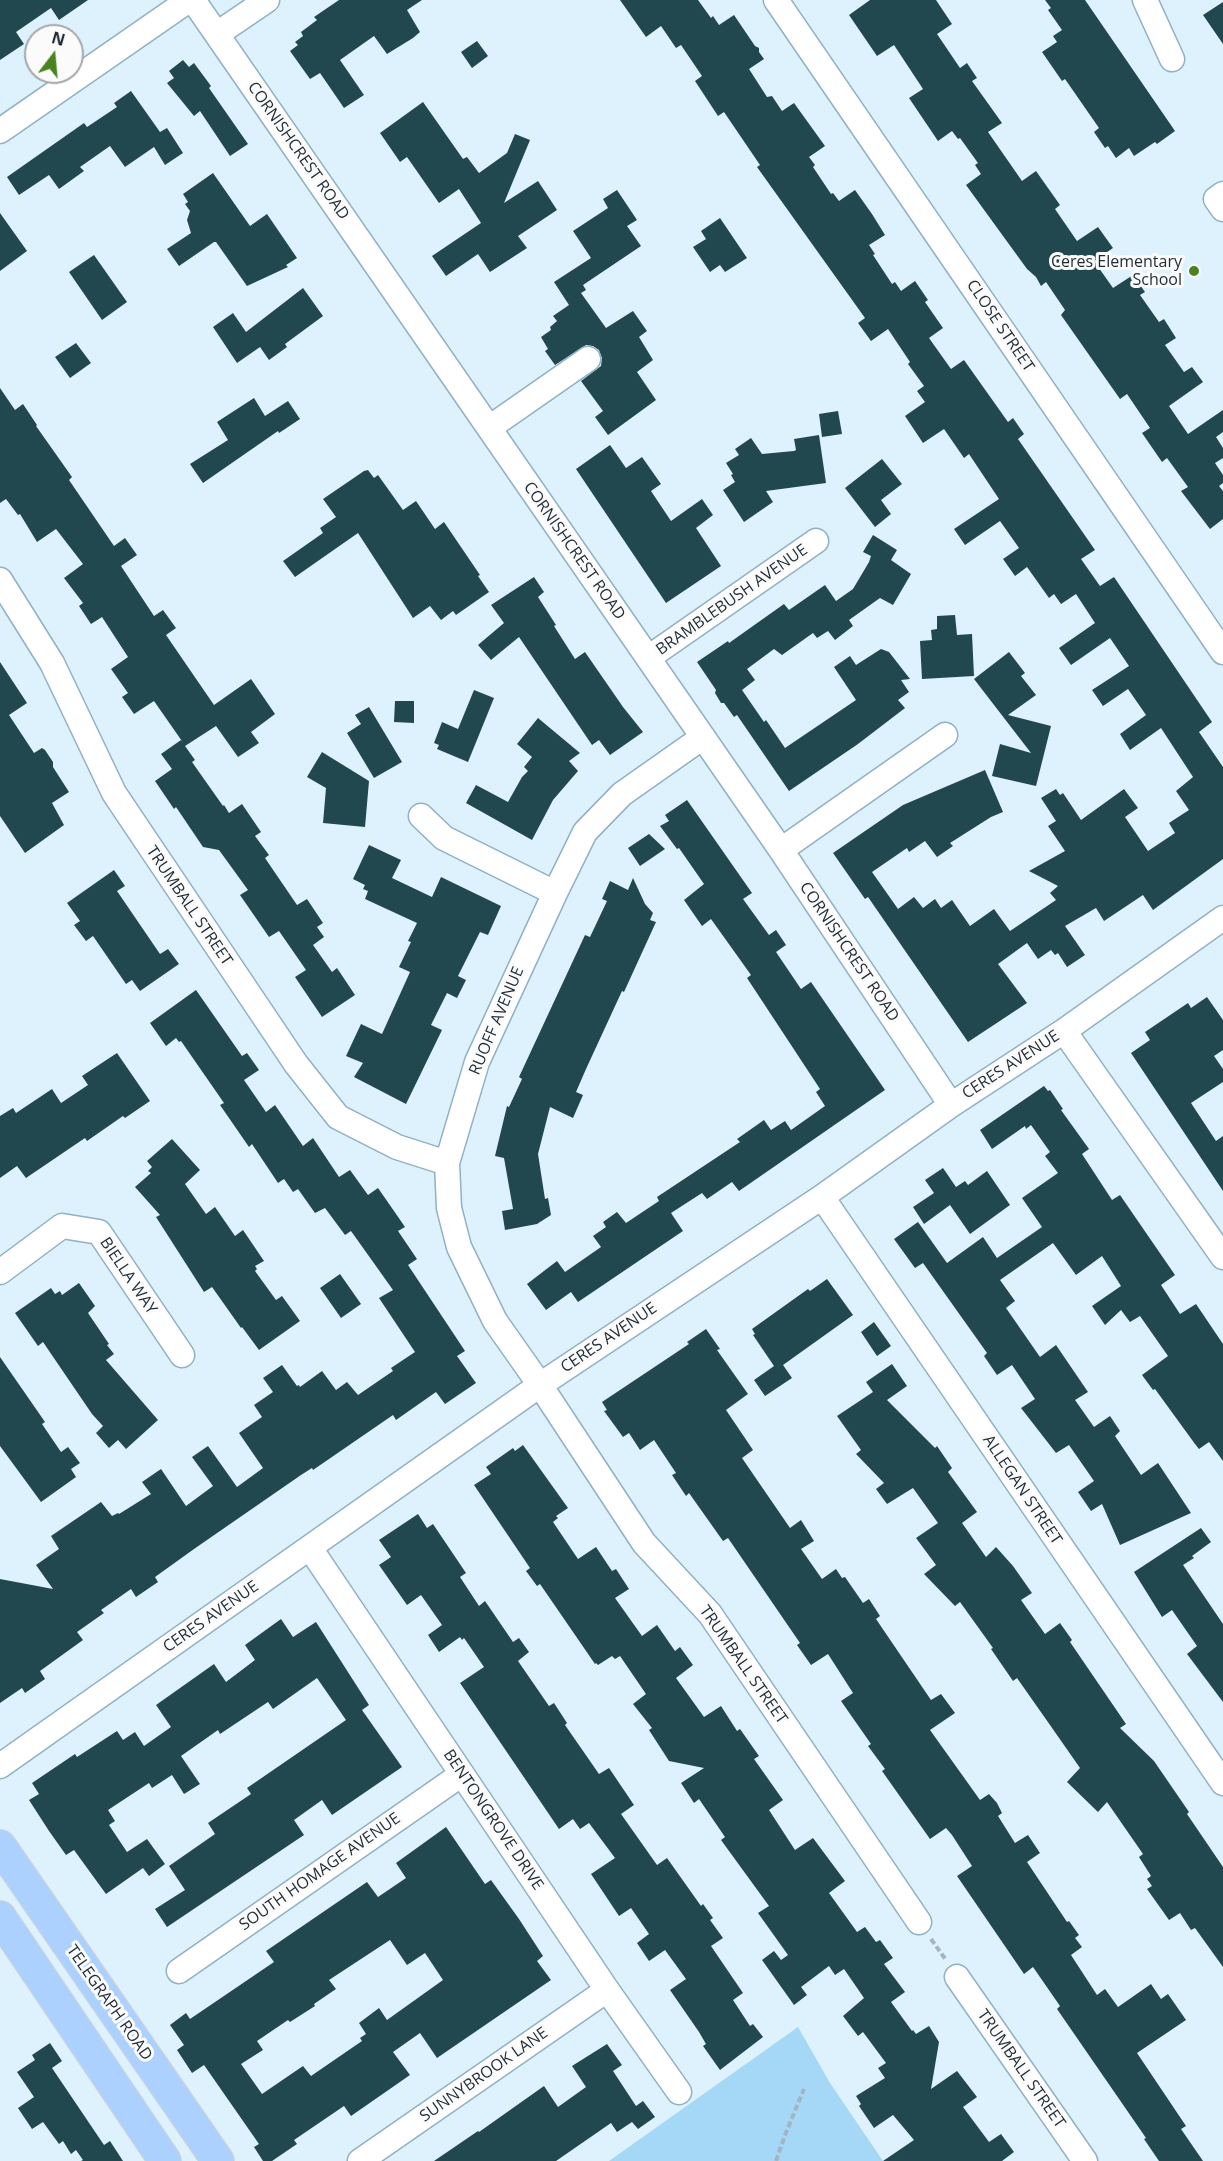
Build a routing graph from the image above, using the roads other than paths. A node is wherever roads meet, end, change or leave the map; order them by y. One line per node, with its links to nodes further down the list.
1 (191, 0): 5 (street, CORNISHCREST ROAD); 7 (street)
2 (267, 0): 5 (street)
3 (776, 0): 14 (street, CLOSE STREET)
4 (1144, 0): 6 (street)
5 (217, 34): 11 (street, CORNISHCREST ROAD)
6 (1172, 59)
7 (0, 130)
8 (1223, 195): 9 (street)
9 (1223, 209)
10 (588, 359): 11 (street)
11 (489, 428): 15 (street, CORNISHCREST ROAD)
12 (816, 541): 15 (street, BRAMBLEBUSH AVENUE)
13 (0, 580): 24 (street, TRUMBALL STREET)
14 (1223, 652)
15 (648, 658): 17 (street, CORNISHCREST ROAD)
16 (945, 735): 19 (street)
17 (703, 737): 19 (street, CORNISHCREST ROAD); 20 (street, RUOFF AVENUE)
18 (421, 816): 20 (street)
19 (781, 850): 23 (street, CORNISHCREST ROAD)
20 (555, 893): 24 (street, RUOFF AVENUE)
21 (1223, 918): 22 (street, CERES AVENUE)
22 (1064, 1031): 23 (street, CERES AVENUE); 26 (street)
23 (951, 1104): 25 (street, CERES AVENUE)
24 (447, 1163): 29 (street, RUOFF AVENUE)
25 (822, 1197): 29 (street, CERES AVENUE); 33 (street, ALLEGAN STREET)
26 (1220, 1247)
27 (0, 1272): 28 (street, BIELLA WAY)
28 (182, 1355)
29 (540, 1385): 30 (street, CERES AVENUE); 36 (street, TRUMBALL STREET)
30 (310, 1548): 31 (street, CERES AVENUE); 32 (street, BENTONGROVE DRIVE)
31 (0, 1766)
32 (462, 1774): 37 (street, SOUTH HOMAGE AVENUE); 39 (street, BENTONGROVE DRIVE)
33 (1223, 1784)
34 (0, 1846): 42 (main road, TELEGRAPH ROAD)
35 (0, 1917): 41 (main road)
36 (919, 1922)
37 (179, 1971)
38 (957, 1977): 44 (street, TRUMBALL STREET)
39 (607, 1990): 40 (street, BENTONGROVE DRIVE); 43 (street, SUNNYBROOK LANE)
40 (679, 2092)
41 (165, 2161)
42 (218, 2161)
43 (360, 2161)
44 (1085, 2161)

